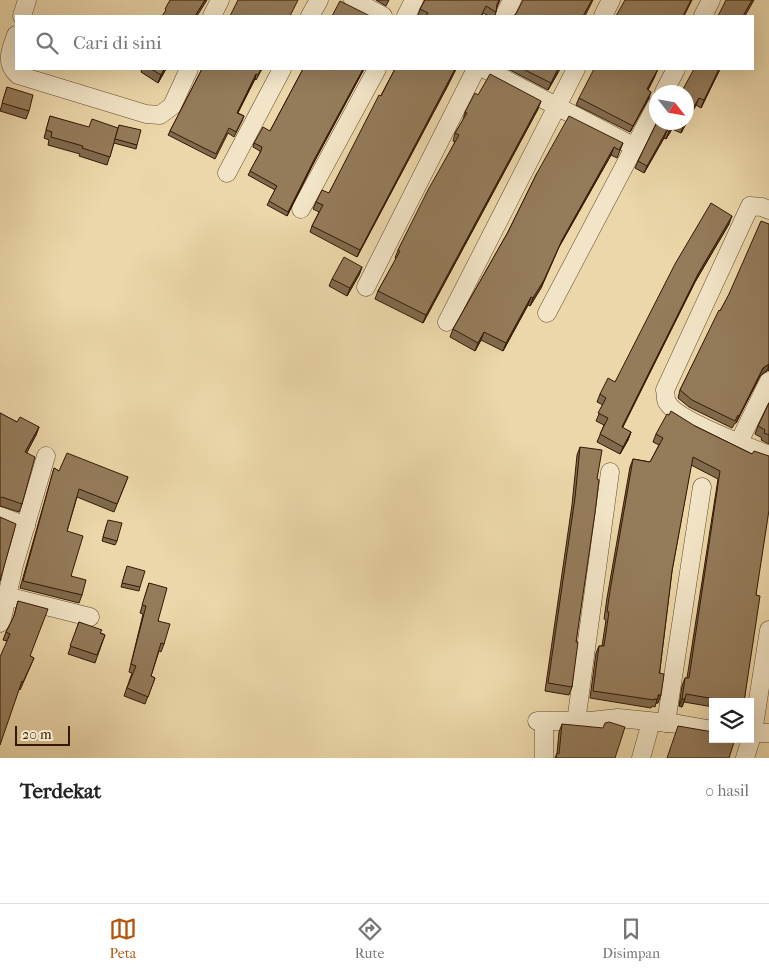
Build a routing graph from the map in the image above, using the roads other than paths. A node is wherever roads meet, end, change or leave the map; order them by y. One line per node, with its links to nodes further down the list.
1 (27, 0): 9 (street)
2 (220, 0): 10 (street)
3 (319, 0): 11 (street)
4 (353, 0): 12 (street)
5 (414, 0): 13 (street)
6 (512, 0): 14 (street)
7 (611, 0): 15 (street)
8 (711, 0): 16 (street)
9 (22, 15)
10 (212, 15)
11 (311, 15)
12 (381, 15)
13 (406, 15)
14 (504, 15)
15 (604, 15)
16 (704, 15)
17 (15, 38): 18 (street)
18 (189, 70)
19 (281, 70): 29 (street)
20 (376, 70): 30 (street)
21 (475, 70): 32 (street)
22 (487, 70): 26 (street)
23 (575, 70): 26 (street)
24 (675, 70): 25 (street)
25 (668, 85)
26 (557, 105): 28 (street); 34 (street)
27 (649, 120): 28 (street)
28 (636, 147): 33 (street)
29 (227, 172)
30 (301, 208)
31 (769, 210): 36 (street)
32 (366, 286)
33 (547, 313)
34 (447, 322)
35 (769, 381): 36 (street)
36 (739, 442): 37 (street)
37 (769, 455)
38 (46, 456): 42 (street)
39 (610, 472): 48 (street)
40 (702, 487): 49 (street)
41 (0, 516): 42 (street)
42 (26, 526): 43 (street)
43 (7, 563): 44 (street)
44 (6, 596): 45 (street); 46 (street)
45 (90, 618)
46 (0, 623)
47 (769, 630): 51 (street)
48 (576, 722): 49 (street); 52 (street)
49 (659, 722): 50 (street); 53 (street)
50 (709, 729)
51 (757, 733): 54 (street)
52 (544, 758)
53 (641, 758)
54 (745, 758)

